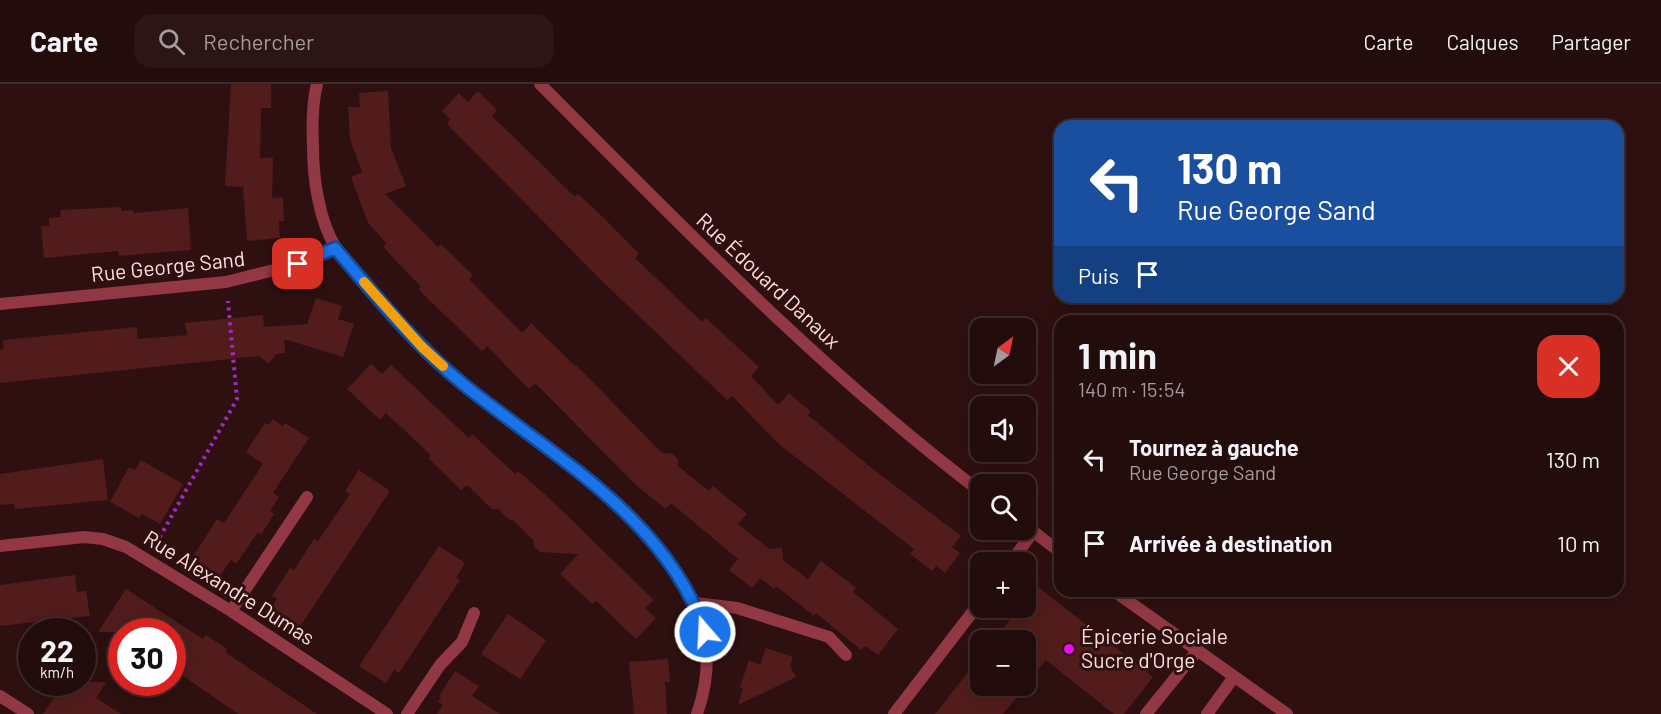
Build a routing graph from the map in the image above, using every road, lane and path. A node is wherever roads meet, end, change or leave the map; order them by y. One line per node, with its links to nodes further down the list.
1 (317, 84): 3 (street)
2 (540, 84): 6 (street, Rue Édouard Danaux)
3 (335, 248): 4 (street, Rue George Sand); 13 (street)
4 (226, 282): 5 (street, Rue George Sand); 11 (path)
5 (0, 304)
6 (970, 484)
7 (307, 497): 14 (street)
8 (1036, 534): 10 (street)
9 (0, 546): 11 (street, Rue Alexandre Dumas)
10 (1054, 547)
11 (148, 558): 14 (street, Rue Alexandre Dumas)
12 (1122, 597): 17 (street)
13 (695, 603): 18 (street); 24 (street)
14 (231, 611): 22 (street, Rue Alexandre Dumas)
15 (474, 614): 23 (street)
16 (970, 615): 25 (street)
17 (1197, 651): 19 (street); 26 (street)
18 (846, 655)
19 (1234, 677): 27 (street); 28 (street)
20 (0, 696): 21 (street)
21 (28, 714)
22 (387, 714)
23 (407, 714)
24 (698, 714)
25 (894, 714)
26 (1146, 714)
27 (1207, 714)
28 (1287, 714)

